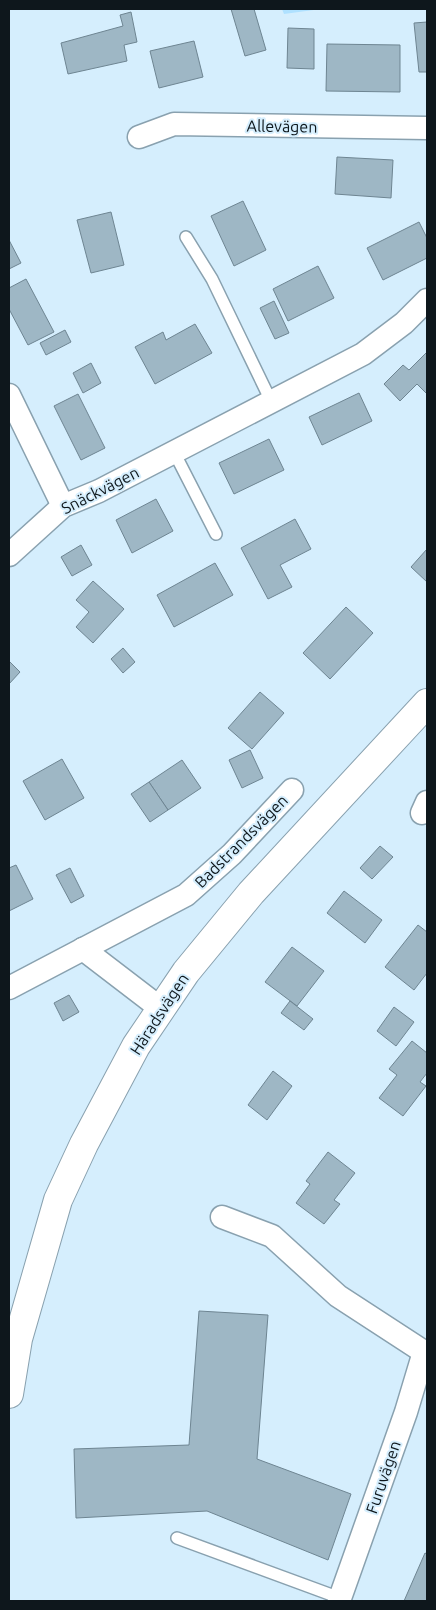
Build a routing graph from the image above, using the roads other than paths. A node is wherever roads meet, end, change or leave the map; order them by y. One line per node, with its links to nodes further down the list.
1 (427, 128): 2 (street, Allevägen)
2 (139, 136)
3 (186, 237): 6 (lane)
4 (427, 300): 6 (street, Snäckvägen)
5 (9, 395): 8 (street)
6 (271, 401): 7 (street, Snäckvägen)
7 (174, 452): 8 (street, Snäckvägen); 9 (lane)
8 (64, 506): 10 (street, Snäckvägen)
9 (216, 534)
10 (9, 555)
11 (427, 703): 15 (street, Häradsvägen)
12 (292, 790): 13 (street, Badstrandsvägen)
13 (83, 949): 14 (street, Badstrandsvägen); 15 (street)
14 (9, 988)
15 (160, 1008): 18 (street, Häradsvägen)
16 (222, 1218): 17 (street, Furuvägen)
17 (426, 1352): 20 (street, Furuvägen)
18 (9, 1394)
19 (177, 1538): 20 (lane)
20 (339, 1600)

